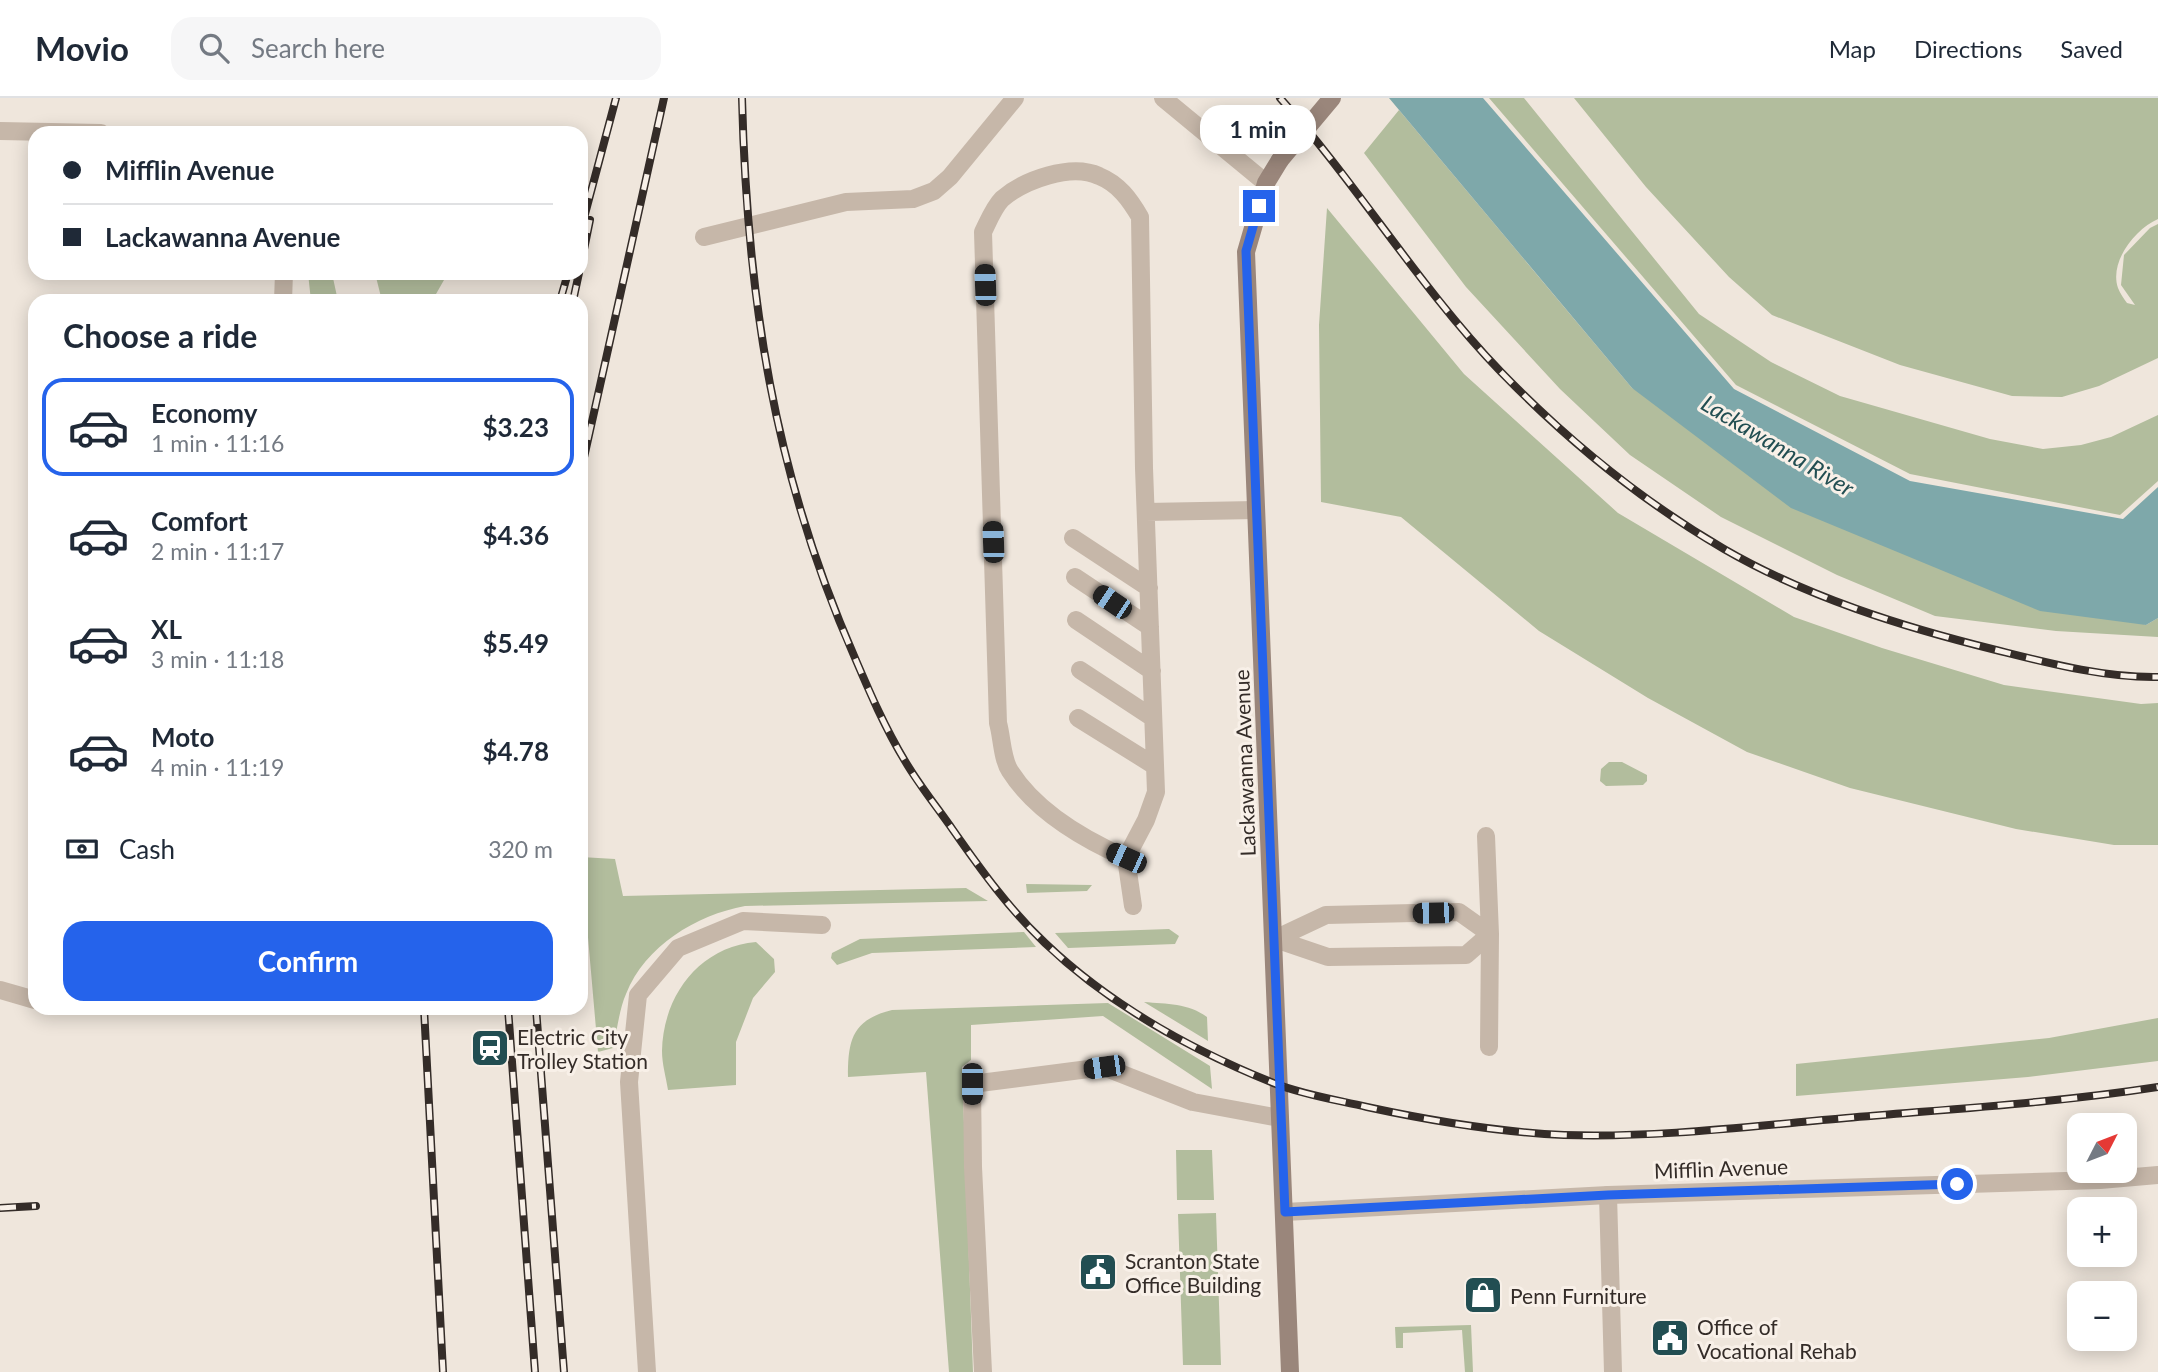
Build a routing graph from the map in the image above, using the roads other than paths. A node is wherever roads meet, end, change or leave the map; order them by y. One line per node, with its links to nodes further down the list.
1 (1015, 98): 7 (street)
2 (1163, 98): 6 (street)
3 (1332, 98): 6 (main road, Lackawanna Avenue, bridge)
4 (0, 131): 5 (street)
5 (28, 132)
6 (1266, 183): 8 (main road, Lackawanna Avenue)
7 (704, 237)
8 (1256, 510): 9 (street); 25 (main road, Lackawanna Avenue)
9 (1146, 512): 12 (street); 21 (street)
10 (1073, 538): 12 (street)
11 (1074, 577): 14 (street)
12 (1149, 588): 14 (street)
13 (1076, 620): 16 (street)
14 (1150, 627): 16 (street)
15 (1080, 670): 18 (street)
16 (1152, 671): 18 (street)
17 (1078, 718): 19 (street)
18 (1153, 718): 19 (street)
19 (1154, 766): 21 (street)
20 (1486, 836): 24 (street)
21 (1126, 858): 22 (street)
22 (1133, 906)
23 (822, 925): 33 (street)
24 (1490, 934): 25 (street); 25 (street); 28 (street)
25 (1275, 939): 29 (main road, Lackawanna Avenue)
26 (0, 990): 27 (street)
27 (28, 998)
28 (1489, 1048)
29 (1280, 1118): 32 (main road, Lackawanna Avenue); 34 (street)
30 (2158, 1175): 31 (street, Mifflin Avenue)
31 (1608, 1195): 32 (street, Mifflin Avenue); 36 (street)
32 (1285, 1212): 35 (main road, Lackawanna Avenue)
33 (647, 1372)
34 (983, 1372)
35 (1290, 1372)
36 (1614, 1372)

